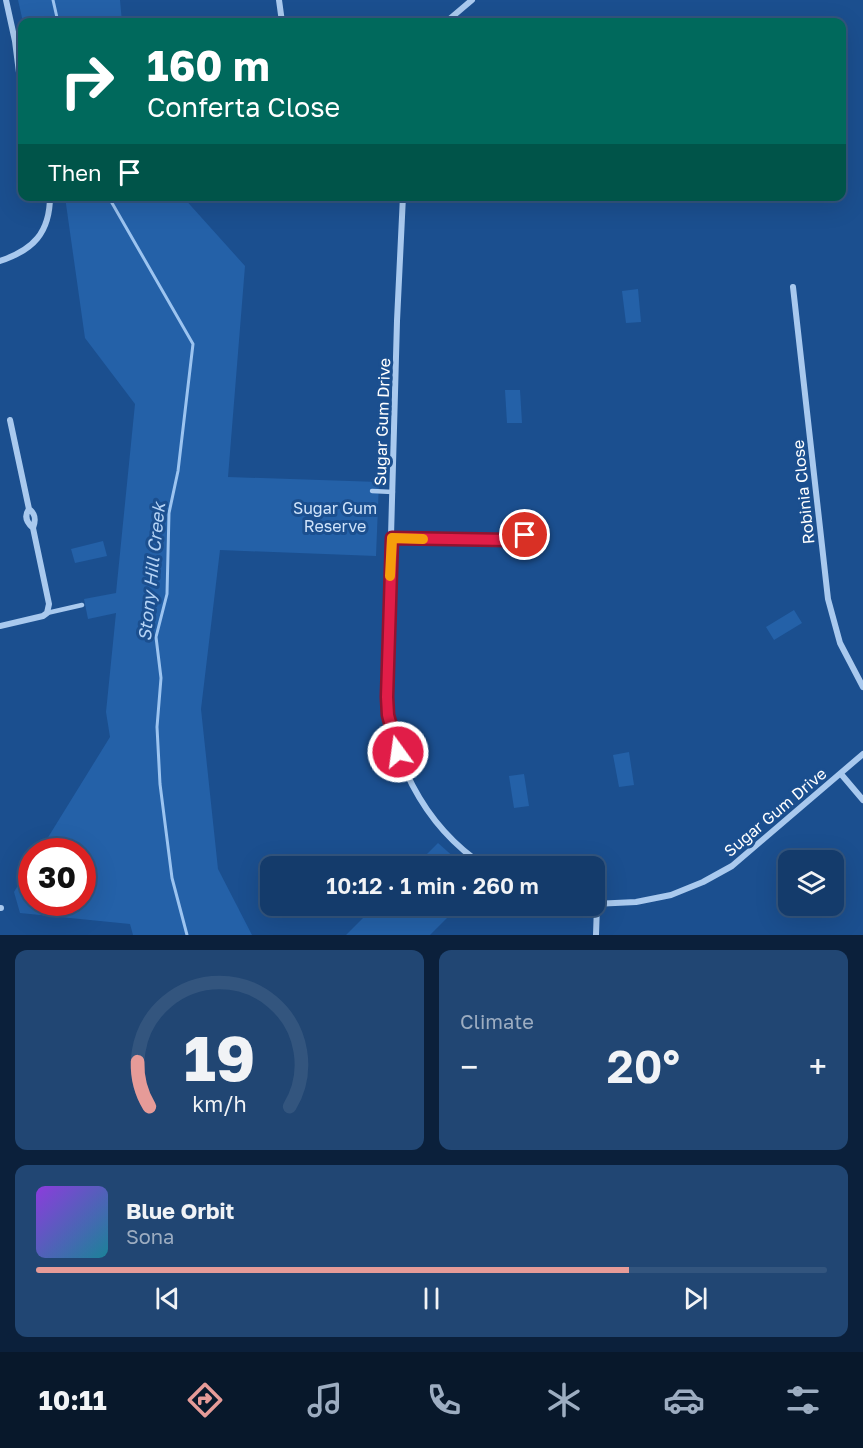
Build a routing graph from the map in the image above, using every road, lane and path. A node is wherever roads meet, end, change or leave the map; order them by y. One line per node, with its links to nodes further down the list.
1 (6, 0): 6 (street)
2 (279, 0): 4 (street)
3 (472, 0): 5 (street)
4 (281, 18)
5 (451, 18)
6 (18, 65)
7 (50, 201): 9 (street)
8 (403, 201): 13 (street, Sugar Gum Drive)
9 (0, 261)
10 (793, 287): 19 (street, Robinia Close)
11 (10, 420): 17 (street)
12 (372, 491): 13 (lane)
13 (393, 492): 15 (street, Sugar Gum Drive)
14 (525, 535): 15 (street)
15 (392, 538): 23 (street, Sugar Gum Drive)
16 (82, 605): 17 (lane)
17 (47, 612): 18 (street)
18 (0, 626)
19 (863, 687)
20 (863, 754): 21 (street, Sugar Gum Drive)
21 (841, 774): 22 (street); 24 (street, Sugar Gum Drive)
22 (863, 800)
23 (471, 856)
24 (605, 904)
25 (596, 916): 26 (street)
26 (597, 935)

